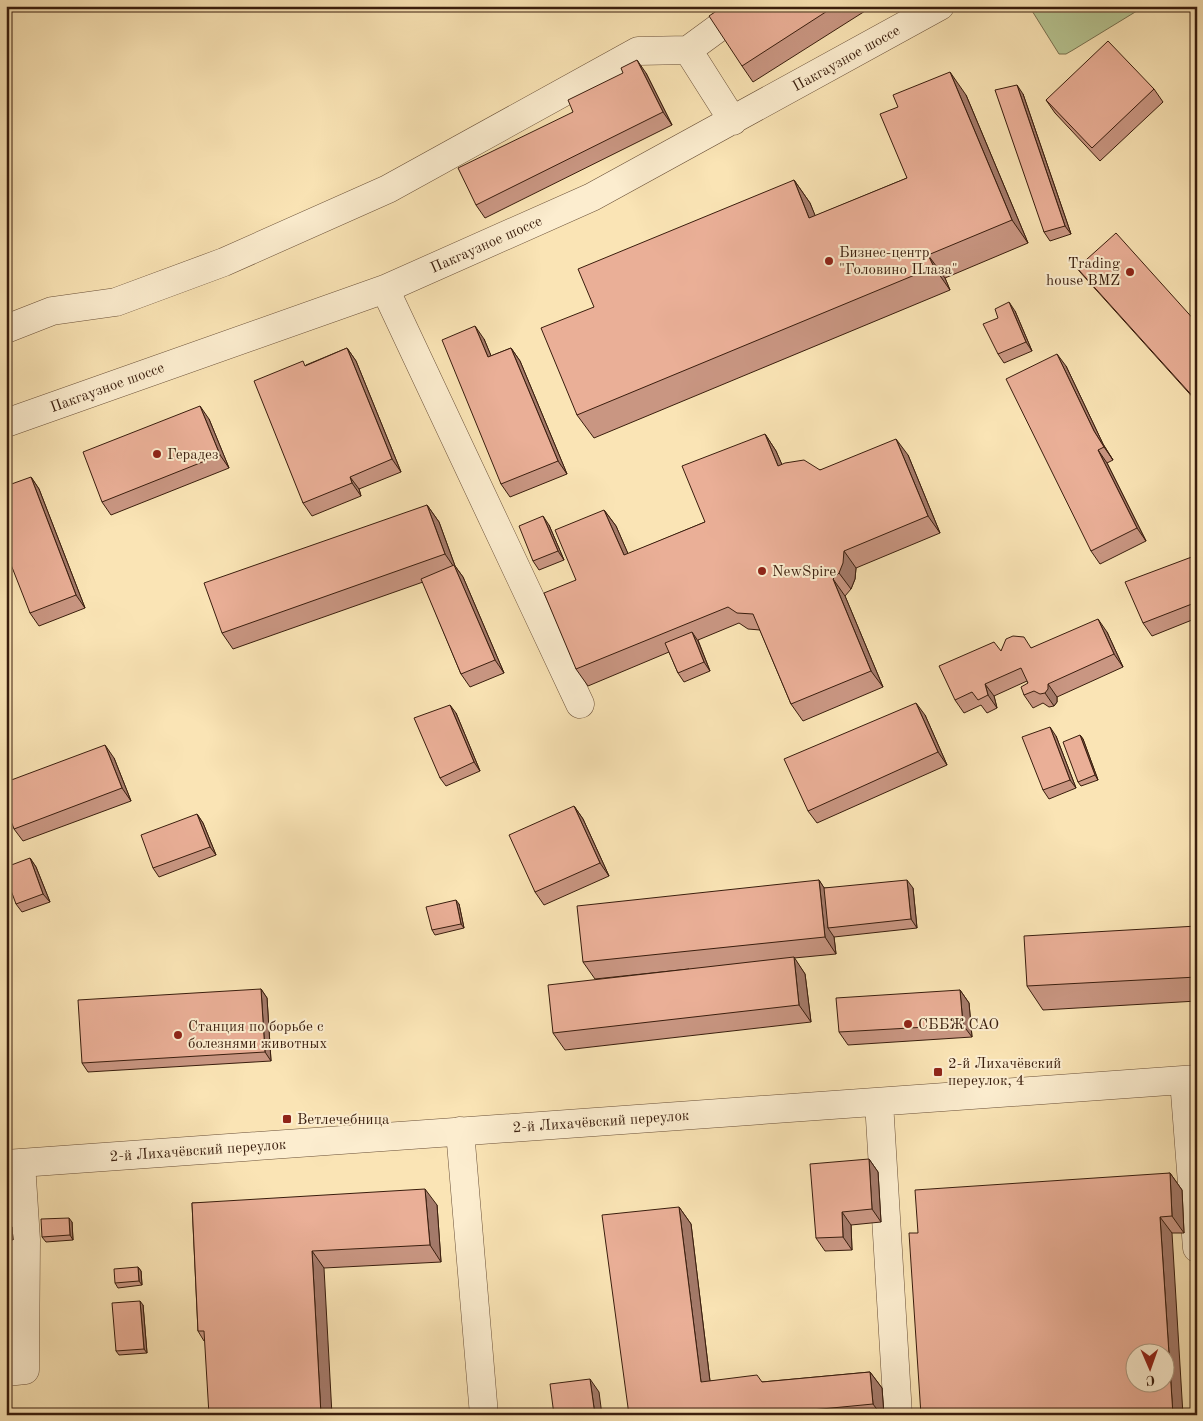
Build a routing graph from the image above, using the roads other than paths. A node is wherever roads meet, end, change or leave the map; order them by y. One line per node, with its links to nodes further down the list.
1 (748, 6): 3 (street)
2 (940, 6): 4 (street, Пакгаузное шоссе)
3 (688, 50): 4 (street); 6 (street)
4 (733, 121): 5 (street, Пакгаузное шоссе)
5 (385, 289): 7 (street, Пакгаузное шоссе); 8 (street)
6 (6, 329)
7 (6, 423)
8 (580, 704)
9 (1191, 1079): 10 (street, 2-й Лихачёвский переулок); 13 (street)
10 (879, 1102): 11 (street, 2-й Лихачёвский переулок); 16 (street)
11 (460, 1131): 12 (street, 2-й Лихачёвский переулок); 15 (street)
12 (14, 1163): 14 (street)
13 (1197, 1248)
14 (6, 1372)
15 (484, 1415)
16 (898, 1415)

